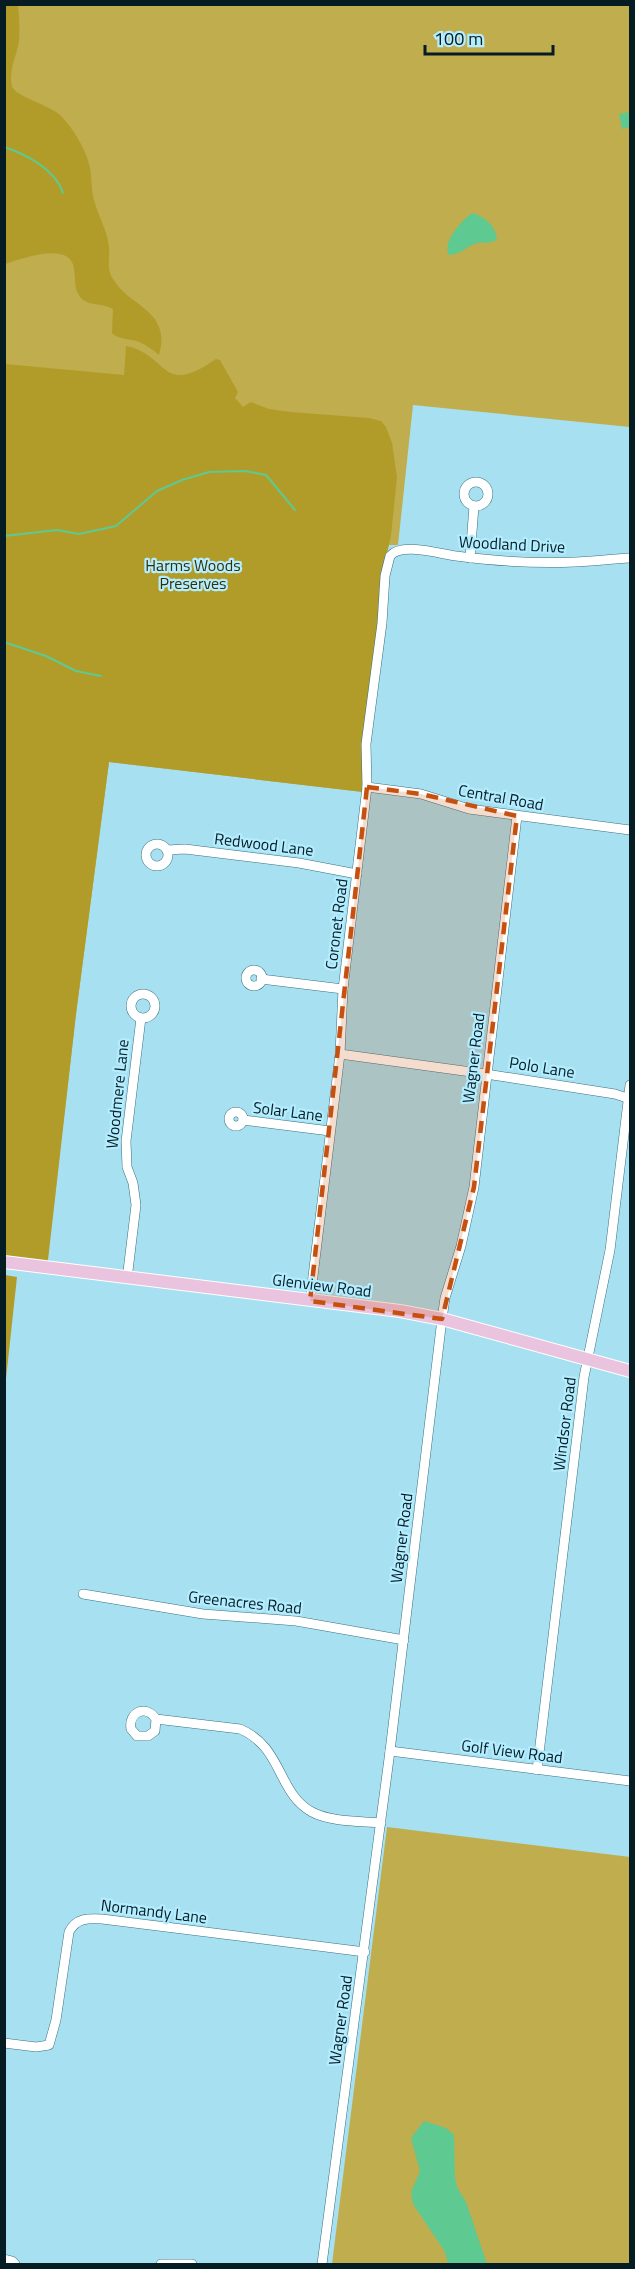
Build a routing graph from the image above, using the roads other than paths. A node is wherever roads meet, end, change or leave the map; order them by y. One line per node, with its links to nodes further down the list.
1 (474, 506): 3 (street)
2 (393, 552): 3 (street, Woodland Drive); 5 (street, Coronet Road)
3 (470, 558): 4 (street, Woodland Drive)
4 (630, 558)
5 (367, 788): 6 (street, Central Road); 9 (street, Coronet Road)
6 (517, 816): 7 (street, Central Road); 14 (street, Wagner Road)
7 (630, 830)
8 (167, 850): 9 (street, Redwood Lane)
9 (357, 874): 11 (street, Coronet Road)
10 (261, 979): 11 (street)
11 (344, 989): 13 (street, Coronet Road)
12 (141, 1018): 20 (street, Woodmere Lane)
13 (340, 1054): 14 (street, Polo Lane); 18 (street, Coronet Road)
14 (486, 1074): 16 (street, Polo Lane); 22 (street, Wagner Road)
15 (630, 1085): 16 (street, Windsor Road)
16 (630, 1099): 23 (street, Windsor Road)
17 (243, 1120): 18 (street, Solar Lane)
18 (330, 1131): 21 (street, Coronet Road)
19 (4, 1263): 20 (main road, Glenview Road)
20 (128, 1279): 21 (main road, Glenview Road)
21 (310, 1300): 22 (main road, Glenview Road)
22 (442, 1319): 23 (main road, Glenview Road); 26 (street, Wagner Road)
23 (588, 1359): 24 (main road, Glenview Road); 29 (street, Windsor Road)
24 (630, 1371)
25 (83, 1594): 26 (street, Greenacres Road)
26 (404, 1640): 28 (street, Wagner Road)
27 (156, 1719): 31 (street)
28 (390, 1751): 29 (street, Golf View Road); 31 (street, Wagner Road)
29 (537, 1770): 30 (street, Golf View Road)
30 (630, 1781)
31 (381, 1823): 32 (street, Wagner Road)
32 (365, 1952): 33 (street, Normandy Lane); 38 (street, Wagner Road)
33 (4, 2043)
34 (4, 2259): 35 (street)
35 (15, 2265)
36 (161, 2265): 37 (street)
37 (192, 2265)
38 (322, 2265)

